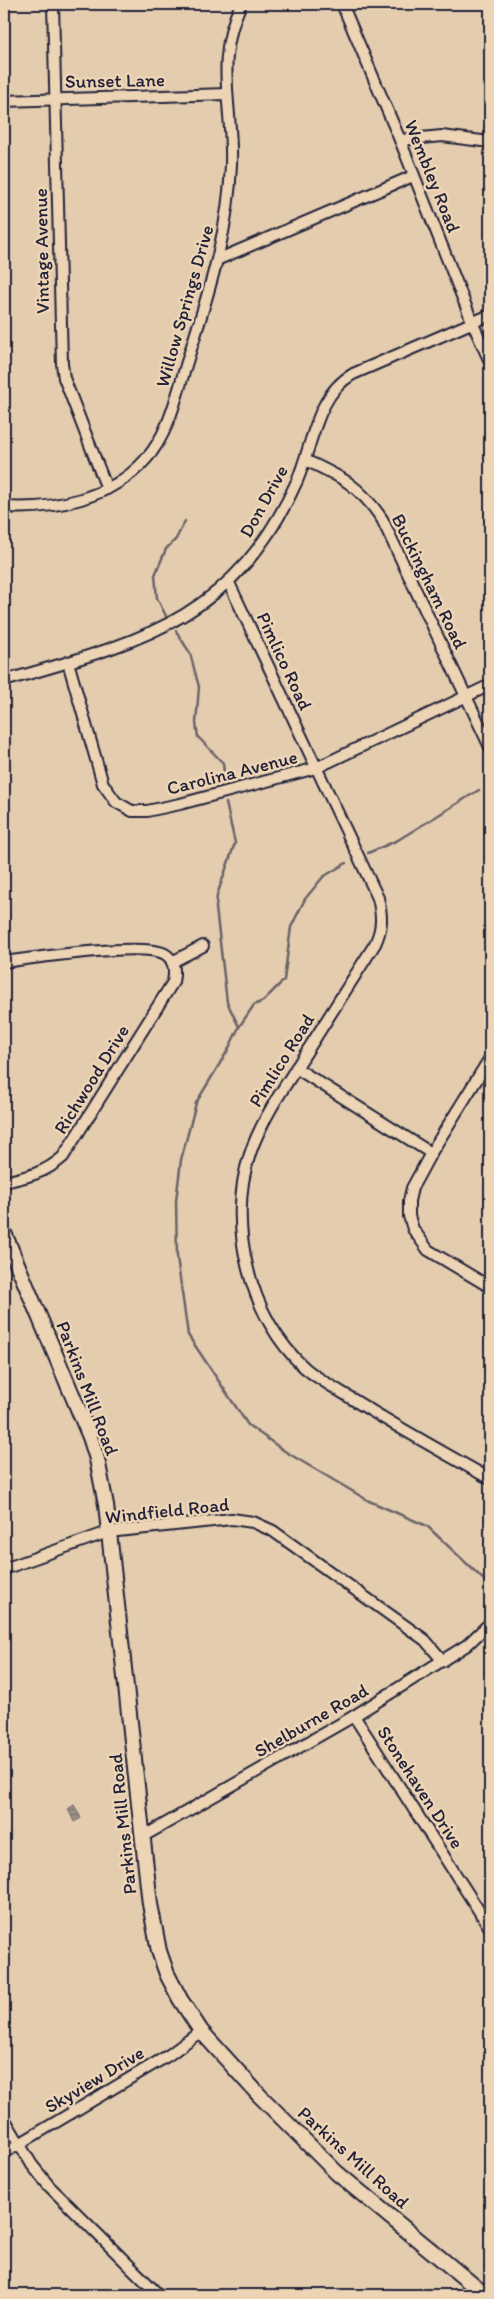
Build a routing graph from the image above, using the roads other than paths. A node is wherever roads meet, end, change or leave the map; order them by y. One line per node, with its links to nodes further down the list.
1 (53, 4): 5 (street, Vintage Avenue)
2 (241, 4): 4 (street, Willow Springs Drive)
3 (342, 4): 7 (street, Wembley Road)
4 (227, 94): 5 (street, Sunset Lane); 10 (street, Willow Springs Drive)
5 (55, 99): 6 (street, Sunset Lane); 15 (street, Vintage Avenue)
6 (4, 101)
7 (400, 140): 8 (street); 9 (street, Wembley Road)
8 (490, 142)
9 (413, 176): 10 (street); 12 (street, Wembley Road)
10 (219, 259): 15 (street, Willow Springs Drive)
11 (490, 315): 12 (street, Don Drive)
12 (473, 324): 13 (street, Wembley Road); 14 (street, Don Drive)
13 (490, 362)
14 (305, 460): 17 (street, Don Drive); 21 (street, Buckingham Road)
15 (107, 489): 16 (street, Willow Springs Drive)
16 (4, 507)
17 (229, 583): 18 (street, Don Drive); 23 (street, Pimlico Road)
18 (68, 662): 19 (street, Don Drive); 23 (street, Carolina Avenue)
19 (4, 681)
20 (490, 685): 21 (street, Carolina Avenue)
21 (466, 696): 22 (street, Buckingham Road); 23 (street, Carolina Avenue)
22 (490, 747)
23 (316, 768): 28 (street, Pimlico Road)
24 (204, 946): 26 (street)
25 (4, 962): 26 (street)
26 (172, 962): 30 (street, Richwood Drive)
27 (490, 1058): 29 (street)
28 (296, 1068): 29 (street); 33 (street, Pimlico Road)
29 (431, 1153): 32 (street)
30 (4, 1182)
31 (4, 1234): 34 (street, Parkins Mill Road)
32 (490, 1287)
33 (490, 1479)
34 (108, 1532): 35 (street, Windfield Road); 37 (street, Windfield Road); 39 (street, Parkins Mill Road)
35 (4, 1569)
36 (490, 1623): 37 (street, Shelburne Road)
37 (443, 1661): 38 (street, Shelburne Road)
38 (354, 1716): 39 (street, Shelburne Road); 40 (street, Stonehaven Drive)
39 (142, 1837): 41 (street, Parkins Mill Road)
40 (490, 1928)
41 (201, 2031): 43 (street, Skyview Drive); 46 (street, Parkins Mill Road)
42 (4, 2118): 43 (street)
43 (20, 2143): 44 (street, Skyview Drive); 45 (street)
44 (4, 2153)
45 (159, 2295)
46 (485, 2295)

